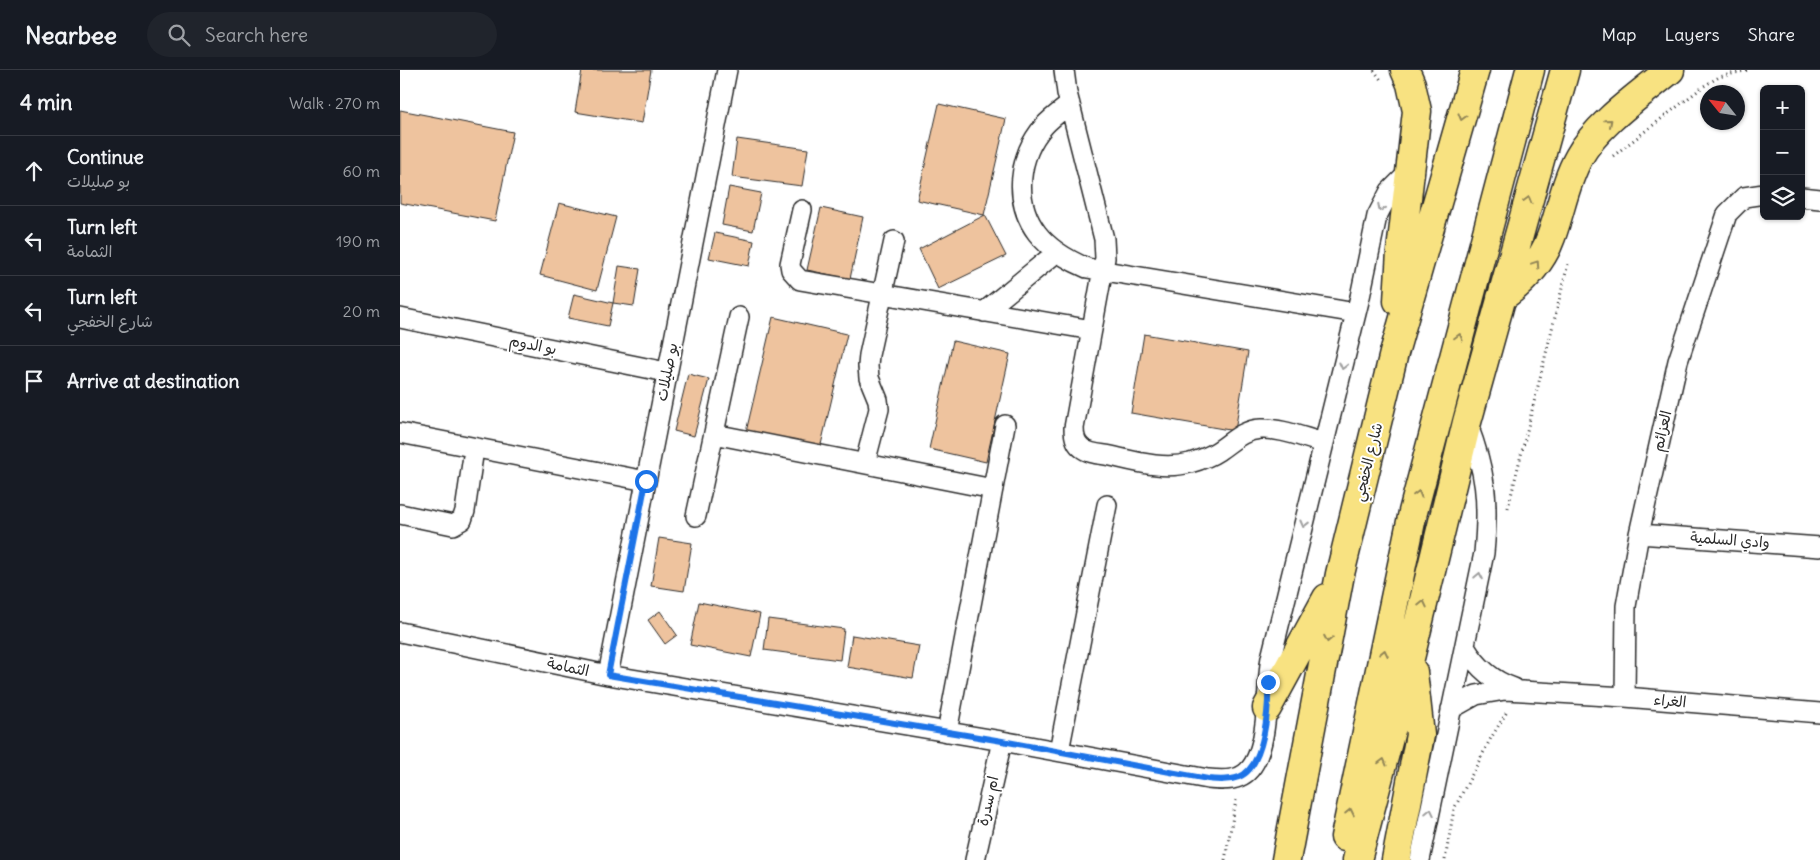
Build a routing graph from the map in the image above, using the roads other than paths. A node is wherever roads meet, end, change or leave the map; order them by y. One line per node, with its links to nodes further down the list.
1 (726, 70): 25 (street, بو صليلات)
2 (1064, 70): 8 (street)
3 (1405, 70): 9 (highway)
4 (1475, 70): 24 (highway, شارع الخفجي, one-way to 24)
5 (1530, 70): 55 (highway, one-way to 5)
6 (1565, 70): 18 (highway, one-way to 6)
7 (1670, 70): 18 (highway, one-way to 7)
8 (1070, 104): 15 (street); 16 (street)
9 (1410, 171): 20 (street, one-way to 20); 24 (highway)
10 (1760, 195): 38 (street, العزائم)
11 (1805, 198): 12 (street)
12 (1820, 200)
13 (802, 210): 17 (street)
14 (894, 241): 17 (street)
15 (1058, 252): 16 (street); 19 (street)
16 (1104, 271): 20 (street); 23 (street)
17 (882, 295): 19 (street); 32 (street)
18 (1501, 298): 26 (highway)
19 (984, 312): 23 (street)
20 (1356, 313): 30 (street, one-way to 30)
21 (739, 317): 29 (street)
22 (400, 318): 25 (street, بو الدوم)
23 (1092, 330): 30 (street)
24 (1394, 353): 40 (highway, شارع الخفجي)
25 (666, 372): 33 (street, بو صليلات)
26 (1466, 422): 42 (street, one-way to 26); 43 (highway, one-way to 26)
27 (1006, 425): 34 (street)
28 (400, 433): 31 (street)
29 (714, 434): 32 (street); 37 (street)
30 (1324, 443): 47 (street, one-way to 47)
31 (474, 449): 33 (street); 36 (street)
32 (865, 463): 34 (street)
33 (646, 481): 44 (street, بو صليلات)
34 (993, 489): 50 (street)
35 (1107, 505): 52 (street)
36 (400, 514)
37 (696, 516)
38 (1639, 534): 39 (street, وادي السلمية); 46 (street, العزائم)
39 (1820, 547)
40 (1340, 574): 47 (highway); 53 (highway, شارع الخفجي, one-way to 53)
41 (400, 632): 44 (street, الثمامة)
42 (1465, 647): 45 (street, الغراء); 48 (street)
43 (1411, 654): 56 (highway, one-way to 43); 57 (highway)
44 (608, 675): 50 (street, الثمامة)
45 (1520, 691): 46 (street, الغراء); 48 (street, الغراء)
46 (1625, 697): 49 (street, الغراء)
47 (1267, 708): 52 (street, الثمامة)
48 (1451, 709): 58 (street, one-way to 48)
49 (1820, 713)
50 (947, 732): 51 (street, الثمامة)
51 (1002, 741): 52 (street, الثمامة); 54 (street, ام سدرة)
52 (1059, 752)
53 (1286, 857)
54 (975, 860)
55 (1340, 860)
56 (1357, 860)
57 (1396, 860)
58 (1420, 860)

